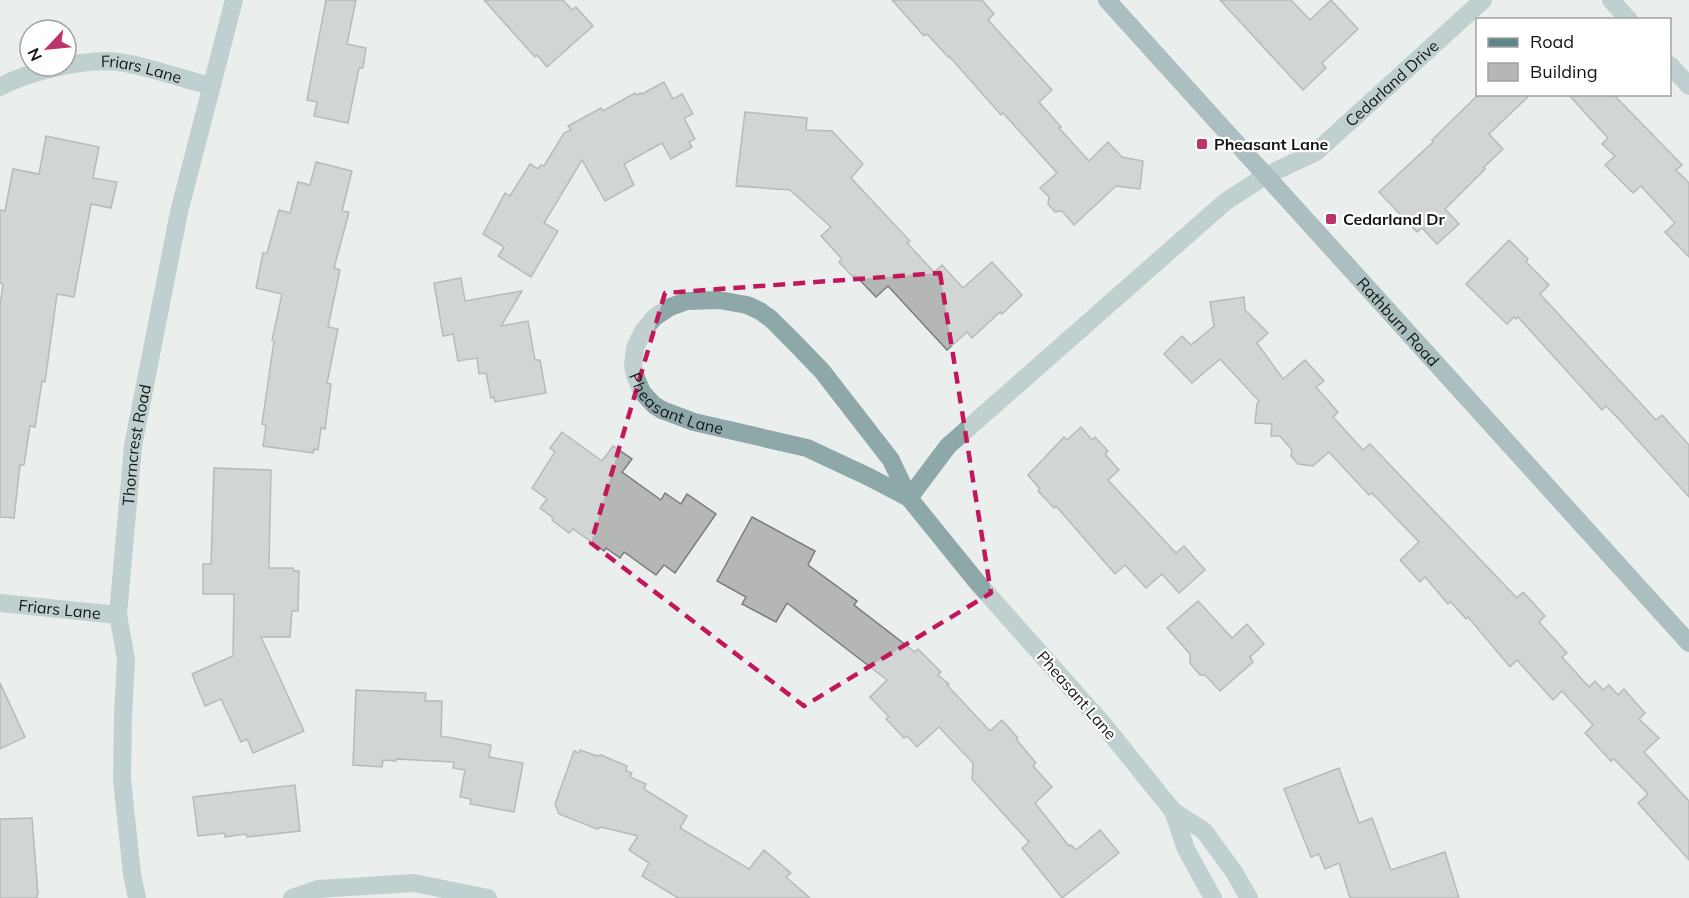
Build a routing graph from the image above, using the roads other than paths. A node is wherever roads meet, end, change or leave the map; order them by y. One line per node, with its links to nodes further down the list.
1 (234, 0): 7 (street, Thorncrest Road)
2 (1107, 0): 10 (street, Rathburn Road)
3 (1483, 0): 10 (street, Cedarland Drive)
4 (1611, 0): 5 (street)
5 (1627, 18)
6 (1671, 65): 8 (street)
7 (211, 86): 9 (street, Friars Lane); 13 (street, Thorncrest Road)
8 (1689, 86)
9 (0, 87)
10 (1265, 176): 11 (street); 14 (street, Rathburn Road)
11 (909, 498): 11 (street, Pheasant Lane); 15 (street, Pheasant Lane)
12 (0, 603): 13 (street, Friars Lane)
13 (118, 615): 16 (street, Thorncrest Road)
14 (1689, 643)
15 (1173, 811): 19 (street, Pheasant Lane); 20 (street, Pheasant Lane)
16 (137, 898)
17 (292, 898): 18 (street)
18 (488, 898)
19 (1213, 898)
20 (1249, 898)

